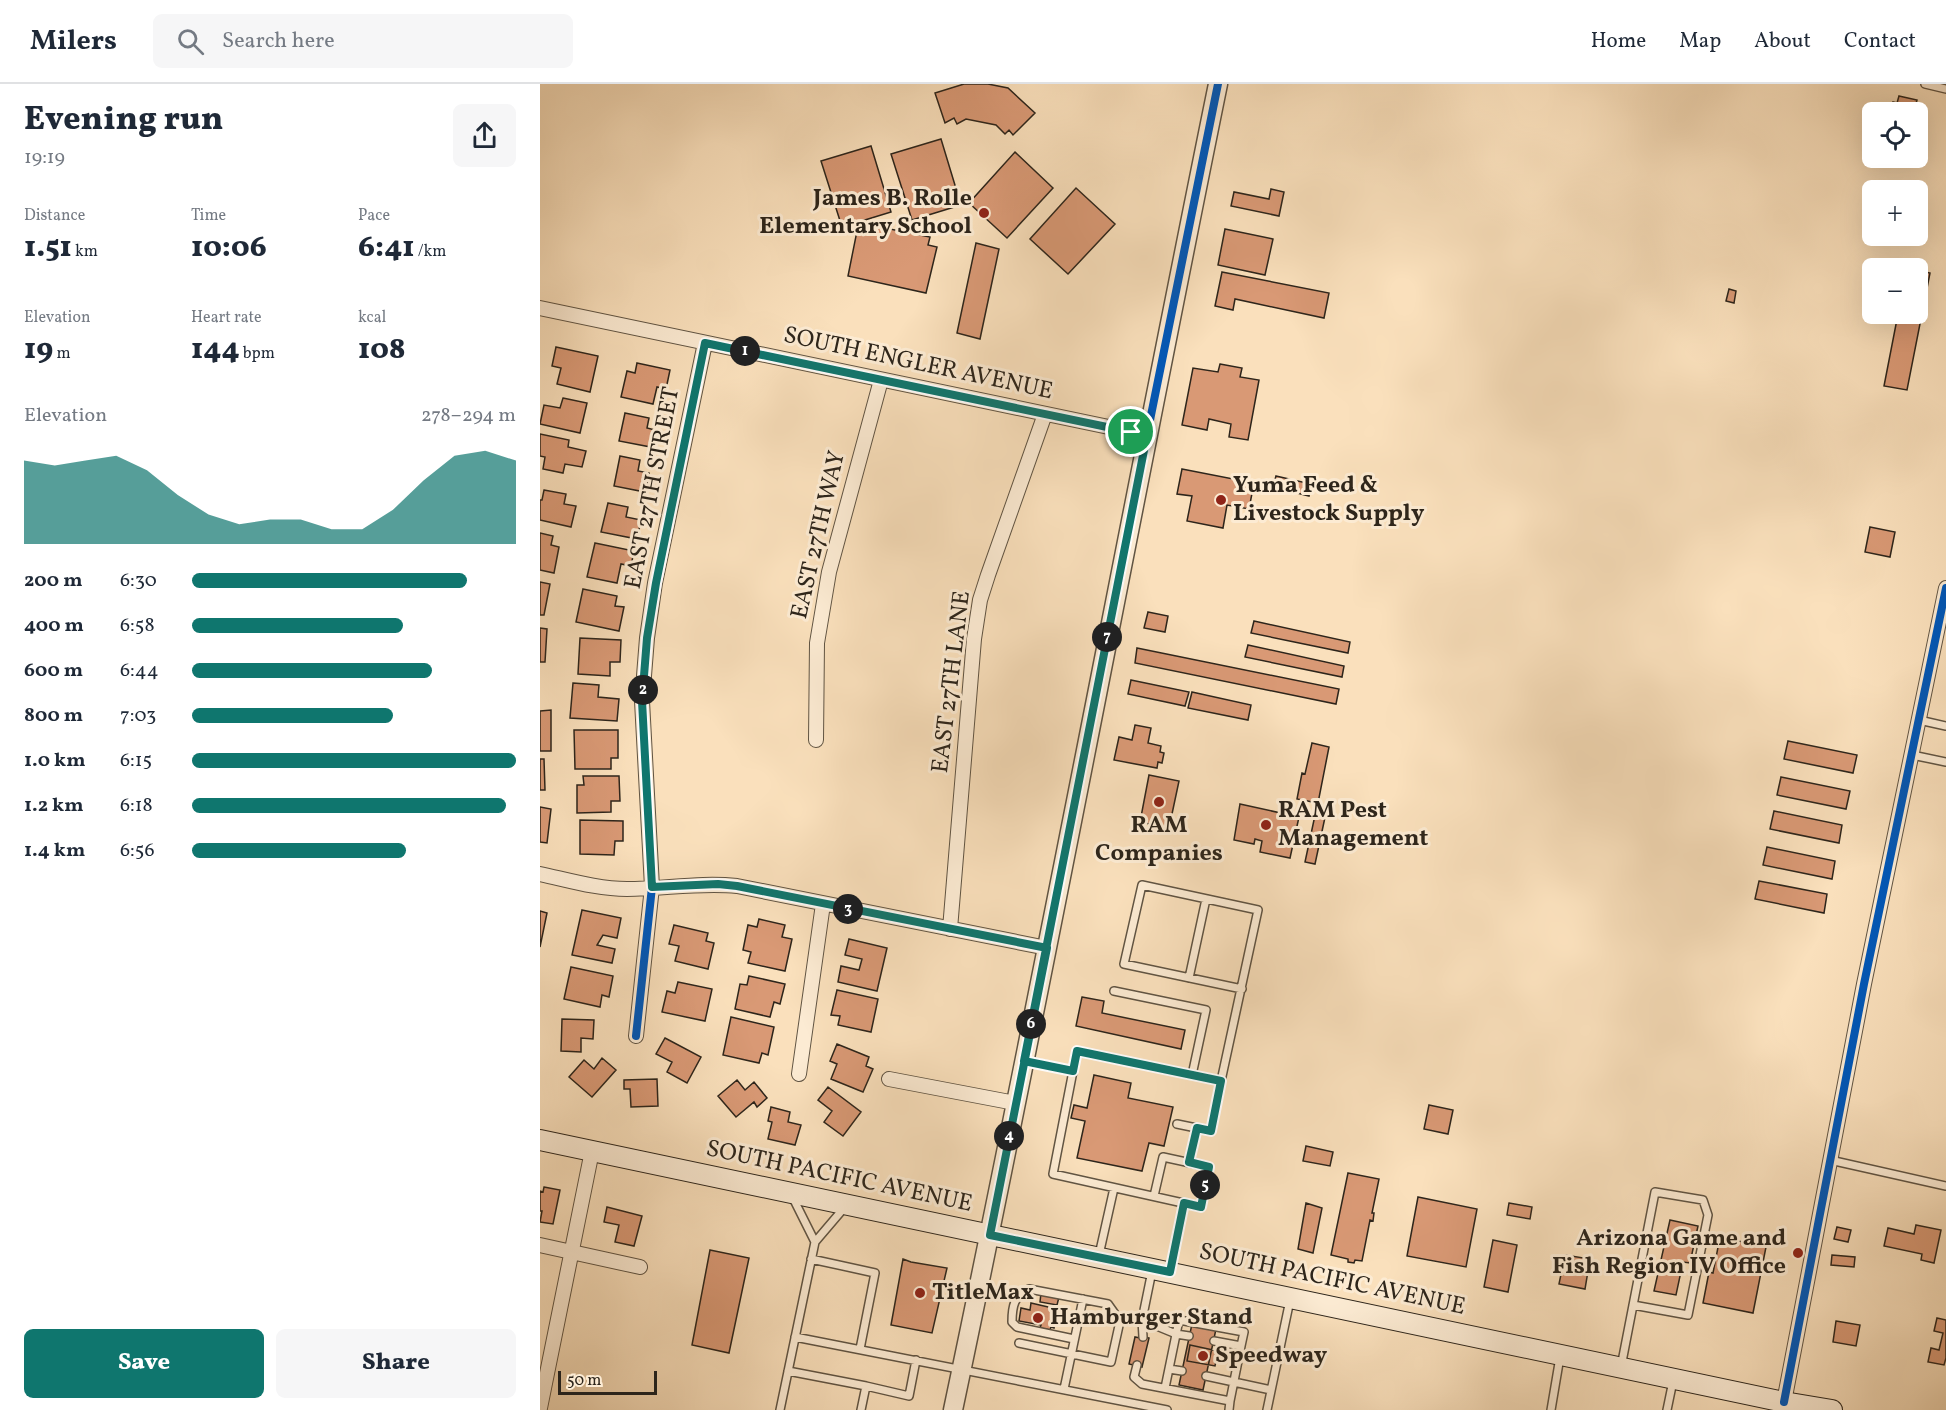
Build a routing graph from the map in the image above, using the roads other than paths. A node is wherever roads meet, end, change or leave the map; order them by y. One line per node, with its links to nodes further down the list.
1 (1218, 84): 8 (street)
2 (1925, 84): 3 (lane)
3 (1946, 89)
4 (540, 308): 5 (street, SOUTH ENGLER AVENUE)
5 (705, 343): 6 (street, SOUTH ENGLER AVENUE); 16 (street, EAST 27TH STREET)
6 (881, 380): 7 (street, SOUTH ENGLER AVENUE); 12 (street, EAST 27TH WAY)
7 (1045, 414): 8 (street, SOUTH ENGLER AVENUE); 19 (street, EAST 27TH LANE)
8 (1147, 435): 20 (street)
9 (1946, 588): 10 (street)
10 (1919, 720): 11 (lane); 13 (street)
11 (1946, 726)
12 (816, 740)
13 (1912, 756): 14 (lane); 36 (street)
14 (1946, 762)
15 (540, 874): 16 (street)
16 (652, 887): 18 (street); 24 (street, EAST 27TH STREET)
17 (1206, 899): 21 (lane); 21 (lane); 22 (lane)
18 (823, 904): 19 (street); 27 (street)
19 (950, 929): 20 (street)
20 (1047, 948): 25 (street)
21 (1189, 978): 22 (lane)
22 (1242, 989): 30 (lane)
23 (1114, 991): 28 (lane)
24 (636, 1036)
25 (1024, 1061): 26 (lane); 31 (street)
26 (1073, 1071): 28 (lane); 39 (lane)
27 (799, 1074)
28 (1192, 1075): 30 (lane)
29 (889, 1079): 31 (street)
30 (1221, 1081): 33 (lane)
31 (1016, 1103): 44 (street)
32 (1177, 1124): 33 (lane)
33 (1197, 1128): 37 (lane)
34 (540, 1140): 35 (main road, SOUTH PACIFIC AVENUE)
35 (592, 1151): 40 (main road, SOUTH PACIFIC AVENUE); 47 (street)
36 (1830, 1160): 38 (lane); 83 (street)
37 (1189, 1162): 41 (lane); 42 (lane)
38 (1946, 1186)
39 (1114, 1188): 41 (lane); 48 (lane)
40 (791, 1193): 43 (main road, SOUTH PACIFIC AVENUE); 45 (lane)
41 (1154, 1196): 42 (lane)
42 (1184, 1203): 51 (lane)
43 (847, 1205): 44 (main road, SOUTH PACIFIC AVENUE); 45 (lane)
44 (990, 1235): 48 (main road, SOUTH PACIFIC AVENUE); 71 (street)
45 (815, 1242): 49 (lane)
46 (540, 1245): 47 (street)
47 (572, 1252): 50 (street); 84 (street)
48 (1098, 1257): 51 (main road, SOUTH PACIFIC AVENUE)
49 (811, 1259): 59 (lane); 65 (lane)
50 (640, 1267)
51 (1161, 1271): 52 (main road, SOUTH PACIFIC AVENUE); 55 (lane)
52 (1291, 1298): 66 (main road, SOUTH PACIFIC AVENUE); 81 (lane)
53 (1083, 1299): 56 (lane); 61 (lane); 61 (lane)
54 (1633, 1305): 54 (lane); 70 (lane)
55 (1142, 1320): 56 (lane); 57 (lane); 60 (lane)
56 (1120, 1322): 67 (lane)
57 (1176, 1334): 58 (lane); 64 (lane); 72 (lane)
58 (1190, 1336)
59 (795, 1337): 65 (lane); 73 (lane)
60 (1143, 1337)
61 (1074, 1339): 67 (lane)
62 (1214, 1341): 64 (lane)
63 (1019, 1343): 67 (lane)
64 (1241, 1346): 77 (lane)
65 (860, 1349): 68 (lane)
66 (1560, 1354): 70 (main road, SOUTH PACIFIC AVENUE); 91 (lane)
67 (1071, 1355): 80 (lane)
68 (916, 1360): 71 (lane); 78 (lane)
69 (1137, 1365): 79 (lane)
70 (1622, 1367): 76 (main road, SOUTH PACIFIC AVENUE)
71 (962, 1369): 80 (lane); 87 (street)
72 (1169, 1369): 74 (lane); 79 (lane)
73 (788, 1371): 78 (lane); 85 (lane)
74 (1182, 1371)
75 (1206, 1377): 77 (lane)
76 (1674, 1378): 83 (main road, SOUTH PACIFIC AVENUE); 92 (lane)
77 (1234, 1382): 81 (lane); 82 (lane)
78 (866, 1386): 86 (lane)
79 (1165, 1388): 82 (lane)
80 (1064, 1389): 88 (lane)
81 (1271, 1390): 90 (lane)
82 (1230, 1401): 89 (lane)
83 (1784, 1402): 93 (main road, SOUTH PACIFIC AVENUE)
84 (540, 1408)
85 (780, 1410)
86 (861, 1410)
87 (953, 1410)
88 (1167, 1410)
89 (1229, 1410)
90 (1267, 1410)
91 (1551, 1410)
92 (1667, 1410)
93 (1832, 1410)

